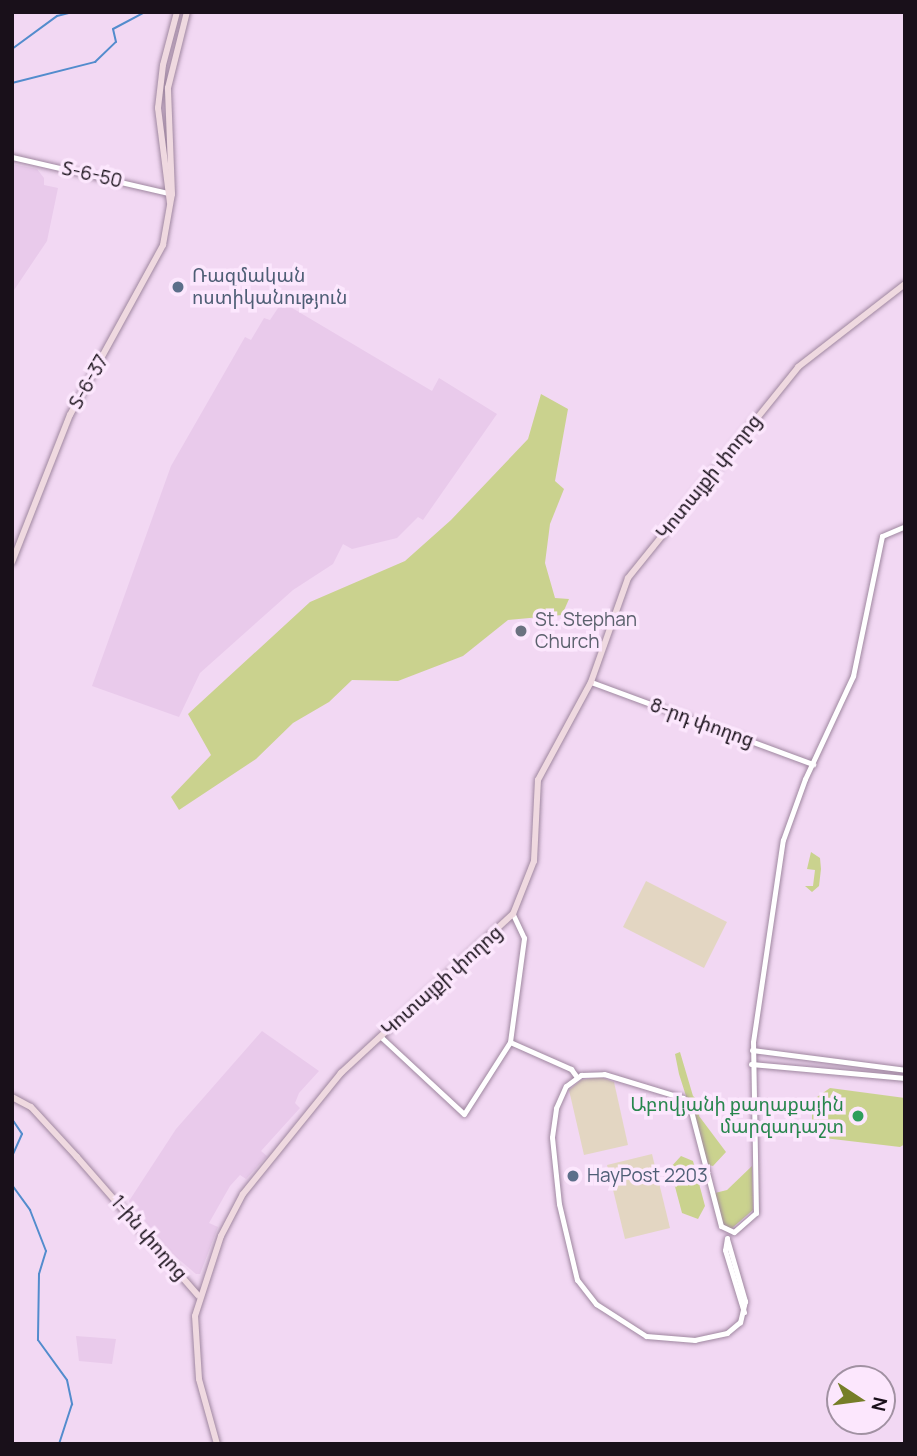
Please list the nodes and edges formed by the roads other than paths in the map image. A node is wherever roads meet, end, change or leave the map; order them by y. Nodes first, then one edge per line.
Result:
1 (177, 12) edge
2 (187, 12) edge
3 (162, 108) junction
4 (12, 157) edge
5 (170, 194) junction
6 (905, 284) edge
7 (905, 526) edge
8 (12, 562) edge
9 (591, 682) junction
10 (813, 764) junction
11 (513, 914) junction
12 (381, 1037) junction
13 (510, 1042) junction
14 (752, 1050) junction
15 (751, 1064) junction
16 (905, 1070) edge
17 (576, 1076) junction
18 (905, 1078) edge
19 (12, 1097) edge
20 (728, 1231) junction
21 (198, 1295) junction
22 (217, 1444) edge

1 - 3 main road, Տ-6-37
2 - 3 main road, Տ-6-37
3 - 5 main road, Տ-6-37
4 - 5 street, Տ-6-50 / Տ-6-50
5 - 8 main road, Տ-6-37 / Տ-6-37
6 - 9 main road, Կոտայքի փողոց
7 - 10 street
9 - 10 street, 8-րդ փողոց
9 - 11 main road, Կոտայքի փողոց
10 - 14 street
11 - 12 main road, Կոտայքի փողոց
11 - 13 street
12 - 13 street
12 - 21 main road, Կոտայքի փողոց
13 - 17 street
14 - 15 street
14 - 16 street
15 - 18 street
15 - 20 street
17 - 20 street
17 - 20 street
19 - 21 main road, 1-ին փողոց
21 - 22 main road, 1-ին փողոց

